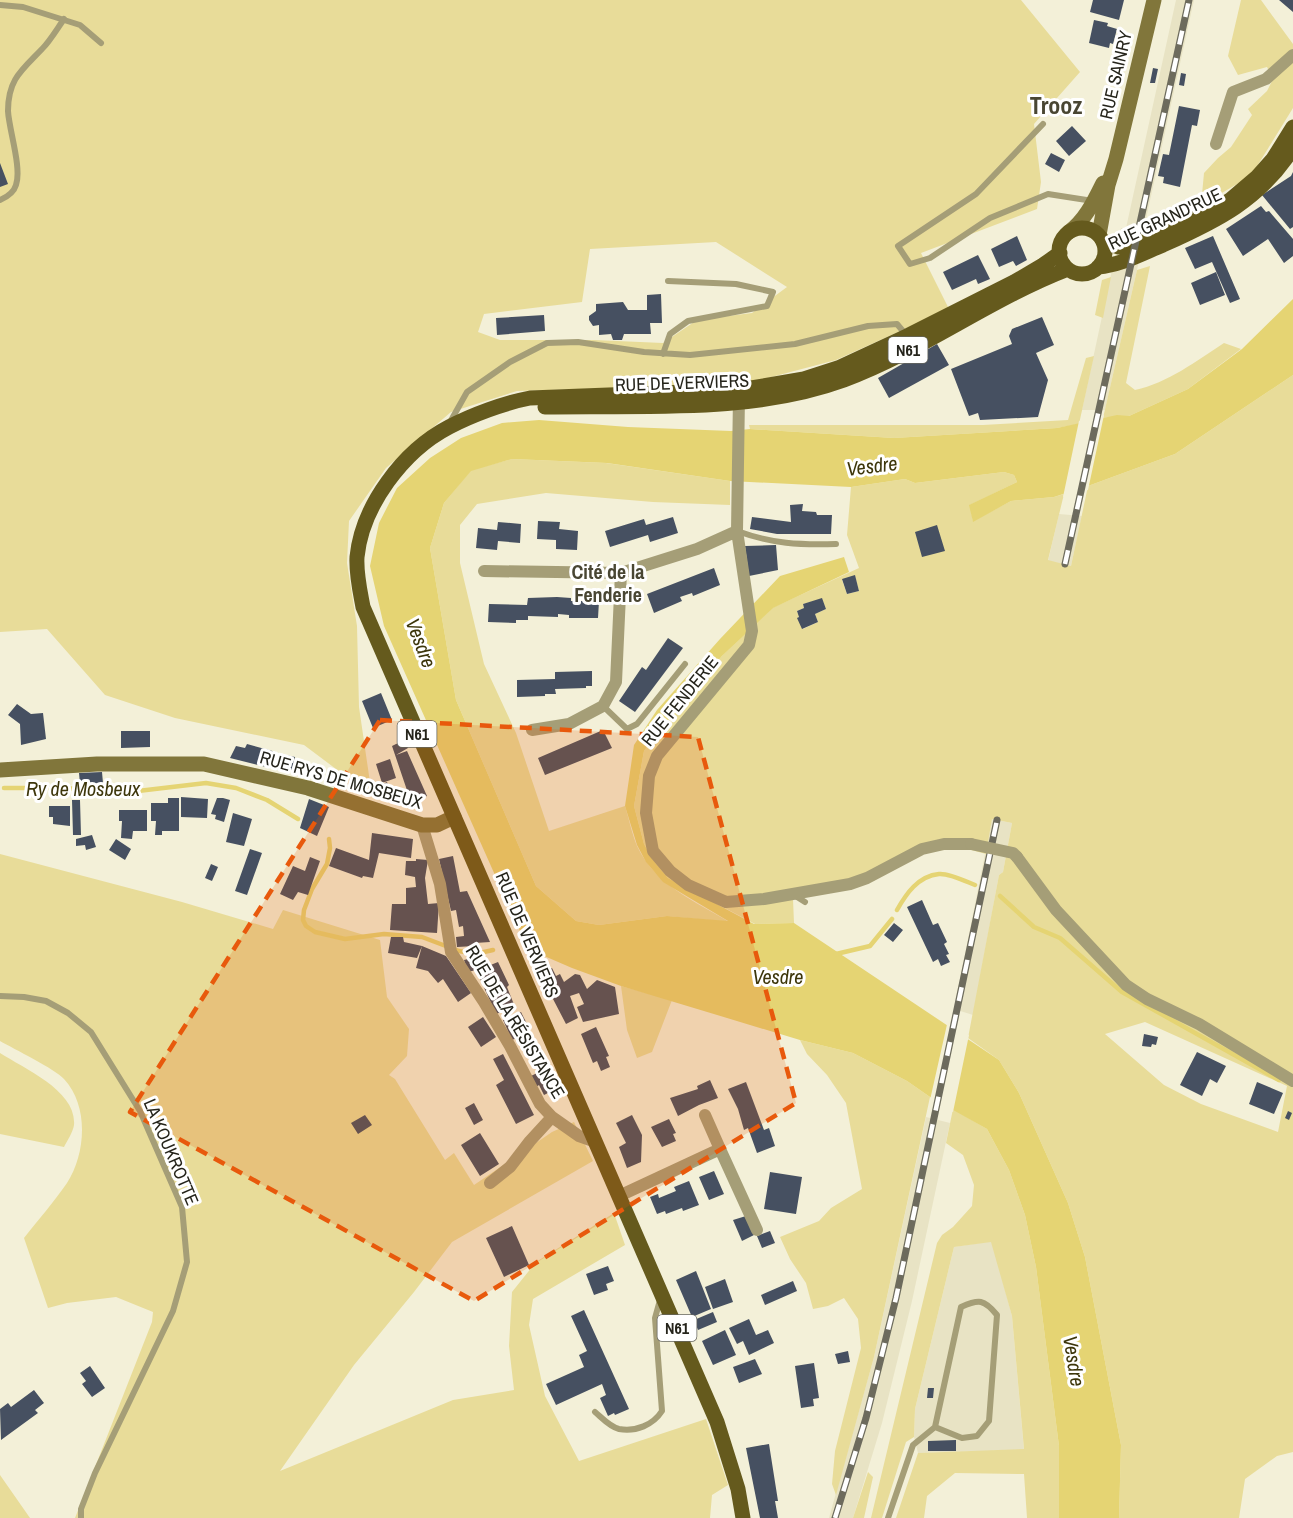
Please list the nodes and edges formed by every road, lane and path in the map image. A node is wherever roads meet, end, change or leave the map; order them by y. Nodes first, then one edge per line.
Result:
1 (1154, 0) edge
2 (0, 5) edge
3 (64, 19) junction
4 (101, 43) dead end
5 (1293, 55) edge
6 (1043, 124) dead end
7 (1293, 127) edge
8 (1216, 144) dead end
9 (1293, 148) edge
10 (1116, 159) junction
11 (0, 200) edge
12 (1094, 201) junction
13 (1069, 232) junction
14 (1101, 239) junction
15 (1060, 253) junction
16 (1098, 267) junction
17 (1068, 269) junction
18 (668, 281) dead end
19 (908, 336) junction
20 (663, 354) junction
21 (739, 397) junction
22 (447, 428) junction
23 (737, 531) junction
24 (836, 544) dead end
25 (484, 570) dead end
26 (621, 573) junction
27 (685, 664) dead end
28 (603, 706) junction
29 (532, 730) dead end
30 (0, 770) edge
31 (454, 817) junction
32 (422, 825) junction
33 (791, 893) junction
34 (805, 902) dead end
35 (0, 996) edge
36 (1293, 1081) edge
37 (705, 1115) dead end
38 (552, 1117) junction
39 (596, 1142) junction
40 (720, 1149) junction
41 (490, 1183) dead end
42 (620, 1196) junction
43 (757, 1230) dead end
44 (662, 1294) junction
45 (595, 1412) dead end
46 (935, 1427) junction
47 (81, 1518) edge
48 (743, 1518) edge
49 (888, 1518) edge

1 - 10 main road, RUE SAINRY
2 - 3 lane
3 - 4 lane
3 - 11 lane
5 - 8 street
6 - 12 lane
7 - 14 main road, RUE GRAND'RUE
9 - 16 main road, RUE GRAND'RUE / N61
10 - 12 main road, RUE SAINRY
10 - 14 main road, RUE SAINRY
12 - 13 main road, RUE SAINRY
13 - 14 main road, RUE GRAND'RUE
13 - 15 main road
14 - 16 main road, RUE GRAND'RUE
15 - 17 main road
15 - 19 main road, RUE DE VERVIERS / N61
16 - 17 main road, RUE GRAND'RUE / N61
17 - 21 main road, RUE DE VERVIERS / N61
18 - 20 lane
19 - 20 lane
19 - 21 main road, RUE DE VERVIERS / N61
20 - 22 lane
21 - 22 main road, RUE DE VERVIERS / N61
21 - 23 street, RUE FENDERIE
22 - 31 main road, RUE DE VERVIERS / N61
23 - 24 lane
23 - 26 street
23 - 33 street, RUE FENDERIE
25 - 26 street
26 - 28 street
27 - 28 lane
28 - 29 street
30 - 32 main road, RUE RYS DE MOSBEUX
31 - 32 main road, RUE RYS DE MOSBEUX
31 - 39 main road, RUE DE VERVIERS / N61
32 - 38 street, RUE DE LA RÉSISTANCE
33 - 34 lane
33 - 36 street, RUE FENDERIE, bridge
35 - 47 lane, LA KOUKROTTE
37 - 40 street
38 - 39 street, RUE DE LA RÉSISTANCE
38 - 41 street
39 - 42 main road, RUE DE VERVIERS / N61
40 - 42 street
40 - 43 street
42 - 44 main road, RUE DE VERVIERS / N61
44 - 45 lane
44 - 48 main road, RUE DE VERVIERS / N61
46 - 46 lane
46 - 49 lane

